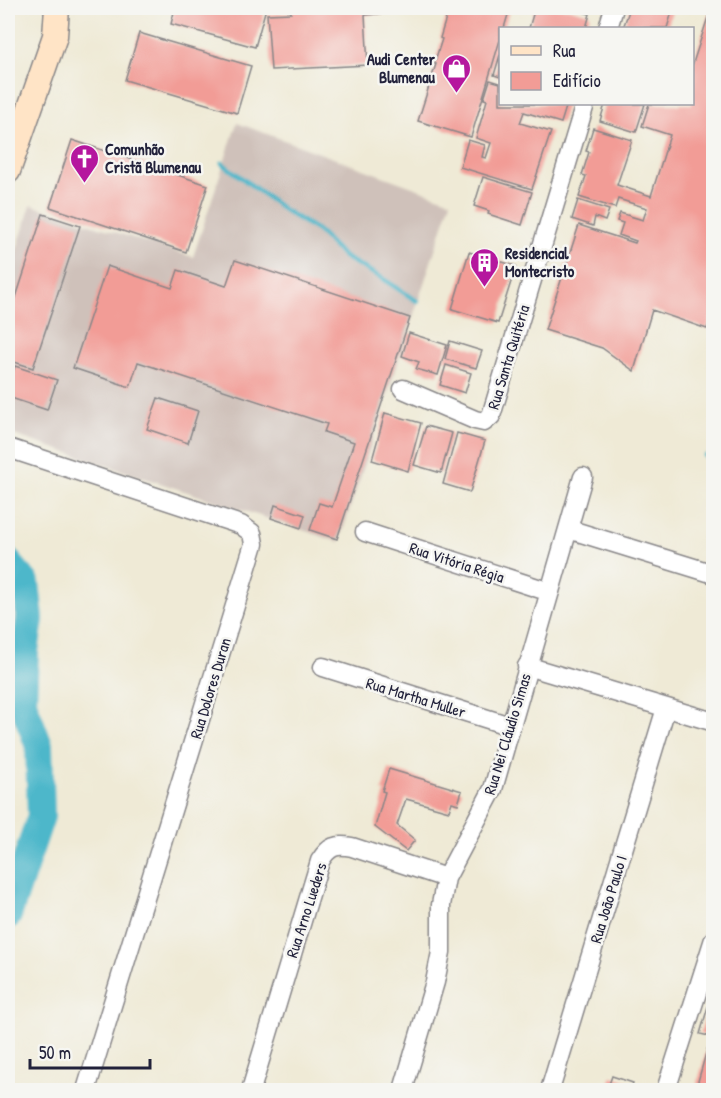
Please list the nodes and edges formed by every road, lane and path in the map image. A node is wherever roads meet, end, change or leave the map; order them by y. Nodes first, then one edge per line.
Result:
1 (57, 8) edge
2 (75, 8) edge
3 (614, 8) edge
4 (608, 27) edge
5 (55, 36) junction
6 (585, 105) edge
7 (8, 171) edge
8 (403, 389) dead end
9 (8, 448) edge
10 (583, 477) dead end
11 (568, 529) junction
12 (365, 532) dead end
13 (714, 574) edge
14 (550, 591) junction
15 (527, 666) junction
16 (323, 667) dead end
17 (666, 708) junction
18 (714, 722) edge
19 (510, 726) junction
20 (446, 878) junction
21 (714, 939) edge
22 (86, 1090) edge
23 (251, 1090) edge
24 (403, 1090) edge
25 (550, 1090) edge
26 (666, 1090) edge

1 - 5 main road
2 - 5 main road
3 - 4 street
5 - 7 main road
6 - 8 street, Rua Santa Quitéria
9 - 22 street, Rua Dolores Duran
10 - 11 street, Rua Nei Cláudio Simas
11 - 13 street
11 - 14 street, Rua Nei Cláudio Simas
12 - 14 street, Rua Vitória Régia
14 - 15 street, Rua Nei Cláudio Simas
15 - 17 street
15 - 19 street, Rua Nei Cláudio Simas
16 - 19 street, Rua Martha Muller
17 - 18 street
17 - 25 street, Rua João Paulo I
19 - 20 street, Rua Nei Cláudio Simas
20 - 23 street, Rua Arno Lueders
20 - 24 street, Rua Nei Cláudio Simas
21 - 26 street

